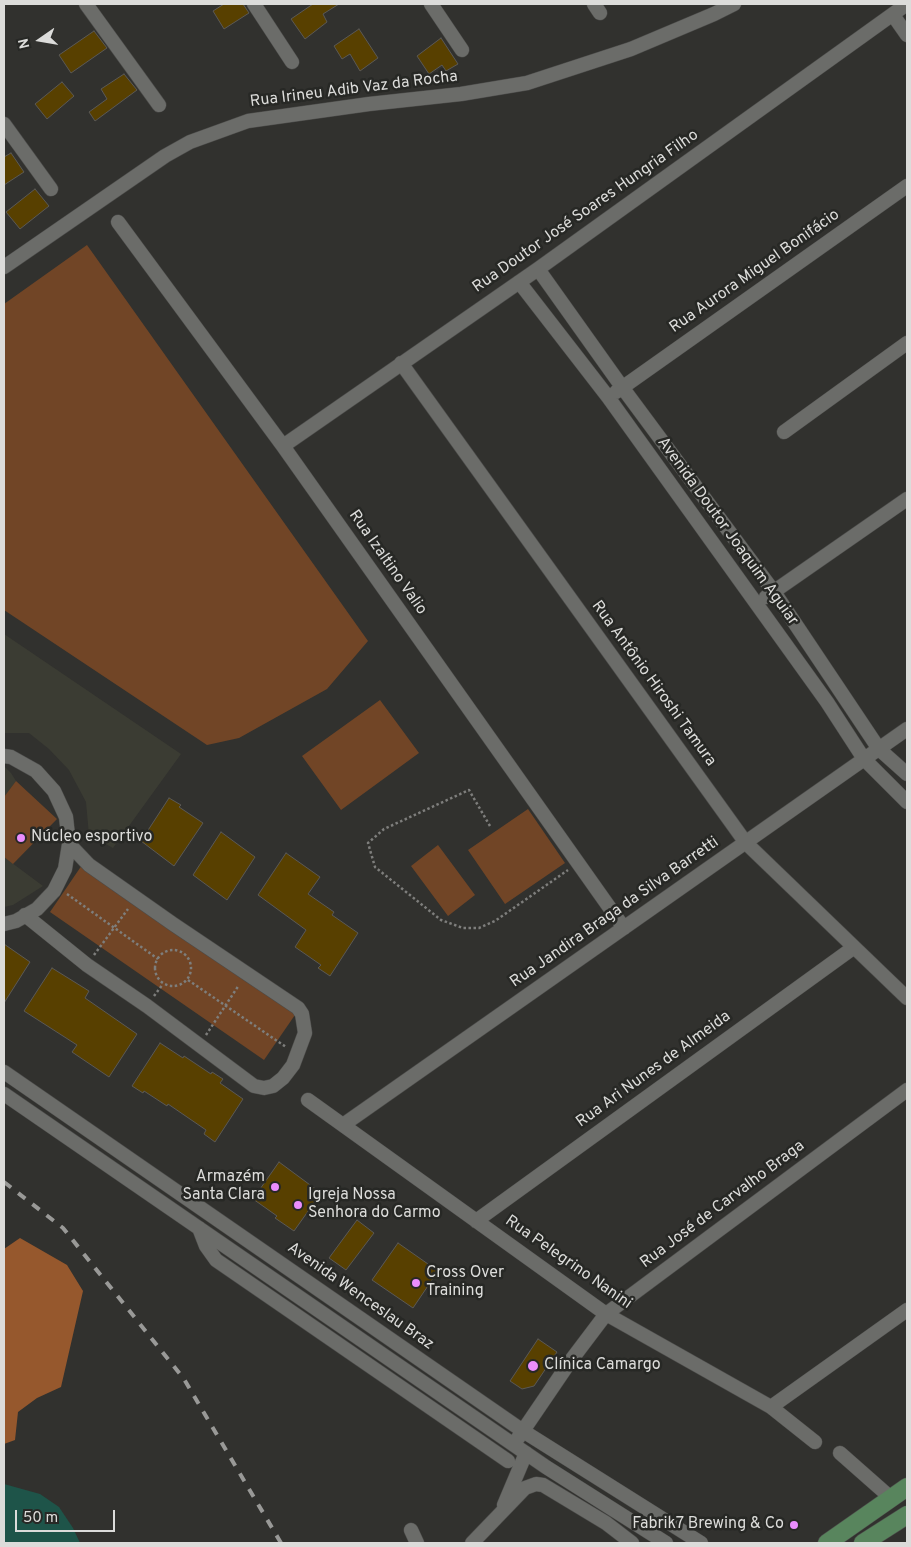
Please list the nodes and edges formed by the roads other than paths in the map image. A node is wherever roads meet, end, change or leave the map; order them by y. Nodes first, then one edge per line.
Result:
1 (86, 4) edge
2 (254, 4) edge
3 (431, 4) edge
4 (734, 4) edge
5 (907, 4) edge
6 (892, 15) junction
7 (907, 35) edge
8 (462, 50) dead end
9 (292, 62) dead end
10 (159, 106) dead end
11 (4, 124) edge
12 (907, 186) edge
13 (51, 189) dead end
14 (118, 222) dead end
15 (4, 267) edge
16 (538, 269) junction
17 (519, 282) junction
18 (907, 343) edge
19 (401, 364) junction
20 (622, 386) junction
21 (608, 398) junction
22 (784, 432) dead end
23 (283, 446) junction
24 (907, 499) edge
25 (774, 592) junction
26 (757, 604) junction
27 (907, 729) edge
28 (880, 748) junction
29 (4, 756) edge
30 (864, 759) junction
31 (907, 774) edge
32 (907, 802) edge
33 (746, 843) junction
34 (69, 844) junction
35 (25, 915) junction
36 (4, 924) edge
37 (624, 928) junction
38 (853, 948) junction
39 (907, 998) edge
40 (4, 1072) edge
41 (907, 1090) edge
42 (4, 1094) edge
43 (308, 1100) dead end
44 (343, 1125) junction
45 (135, 1163) junction
46 (126, 1177) junction
47 (476, 1221) junction
48 (199, 1228) junction
49 (907, 1310) edge
50 (606, 1314) junction
51 (772, 1407) junction
52 (523, 1431) junction
53 (496, 1432) junction
54 (815, 1442) dead end
55 (514, 1444) junction
56 (526, 1453) junction
57 (840, 1453) dead end
58 (508, 1461) junction
59 (561, 1476) junction
60 (543, 1485) junction
61 (907, 1487) edge
62 (508, 1495) junction
63 (891, 1498) junction
64 (499, 1515) junction
65 (907, 1515) edge
66 (411, 1530) dead end
67 (417, 1543) edge
68 (472, 1543) edge
69 (632, 1543) edge
70 (666, 1543) edge
71 (702, 1543) edge
72 (828, 1543) edge
73 (863, 1543) edge

1 - 10 street
2 - 9 street
3 - 8 street
4 - 15 street, Rua Irineu Adib Vaz da Rocha
5 - 6 street, Rua Doutor José Soares Hungria Filho
6 - 7 street
6 - 16 street, Rua Doutor José Soares Hungria Filho
11 - 13 street
12 - 20 street, Rua Aurora Miguel Bonifácio
14 - 23 street, Rua Izaltino Valio
16 - 17 street, Rua Doutor José Soares Hungria Filho
16 - 20 street, Avenida Doutor Joaquim Aguiar
17 - 19 street, Rua Doutor José Soares Hungria Filho
17 - 21 street, Avenida Doutor Joaquim Aguiar
18 - 22 street
19 - 23 street, Rua Doutor José Soares Hungria Filho
19 - 33 street, Rua Antônio Hiroshi Tamura
20 - 21 street, Rua Aurora Miguel Bonifácio
20 - 25 street, Avenida Doutor Joaquim Aguiar
21 - 26 street, Avenida Doutor Joaquim Aguiar
23 - 37 street, Rua Izaltino Valio
24 - 25 street
25 - 26 street
25 - 28 street, Avenida Doutor Joaquim Aguiar
26 - 30 street, Avenida Doutor Joaquim Aguiar
27 - 28 street, Rua Jandira Braga da Silva Barretti
28 - 30 street, Rua Jandira Braga da Silva Barretti
28 - 31 street, Avenida Doutor Joaquim Aguiar
29 - 34 street
30 - 32 street, Avenida Doutor Joaquim Aguiar
30 - 33 street, Rua Jandira Braga da Silva Barretti
33 - 37 street, Rua Jandira Braga da Silva Barretti
33 - 38 street, Rua Antônio Hiroshi Tamura
34 - 35 street
34 - 35 street
35 - 36 street
37 - 44 street, Rua Jandira Braga da Silva Barretti
38 - 39 street, Rua Antônio Hiroshi Tamura
38 - 47 street, Rua Ari Nunes de Almeida
40 - 45 street, Avenida Wenceslau Braz
41 - 50 street, Rua José de Carvalho Braga
42 - 46 street, Avenida Wenceslau Braz
43 - 44 street, Rua Pelegrino Nanini
44 - 47 street, Rua Pelegrino Nanini
45 - 46 street
45 - 52 street, Avenida Wenceslau Braz
46 - 48 street, Avenida Wenceslau Braz
47 - 50 street, Rua Pelegrino Nanini
48 - 53 street, Avenida Wenceslau Braz
48 - 58 street
49 - 51 street
50 - 51 street, Rua Pelegrino Nanini
50 - 52 street, Rua José de Carvalho Braga
51 - 54 street, Rua Pelegrino Nanini
52 - 55 street, Rua José de Carvalho Braga
52 - 71 street, Avenida Wenceslau Braz
53 - 55 street, Avenida Wenceslau Braz
53 - 58 street
55 - 56 street, Avenida Wenceslau Braz
56 - 59 street, Avenida Wenceslau Braz
56 - 62 street
57 - 63 street
58 - 62 street
59 - 60 street
59 - 70 street, Avenida Wenceslau Braz
60 - 64 street
60 - 69 street
61 - 63 main road
62 - 64 street
63 - 72 main road
64 - 68 street
65 - 73 main road
66 - 67 street

